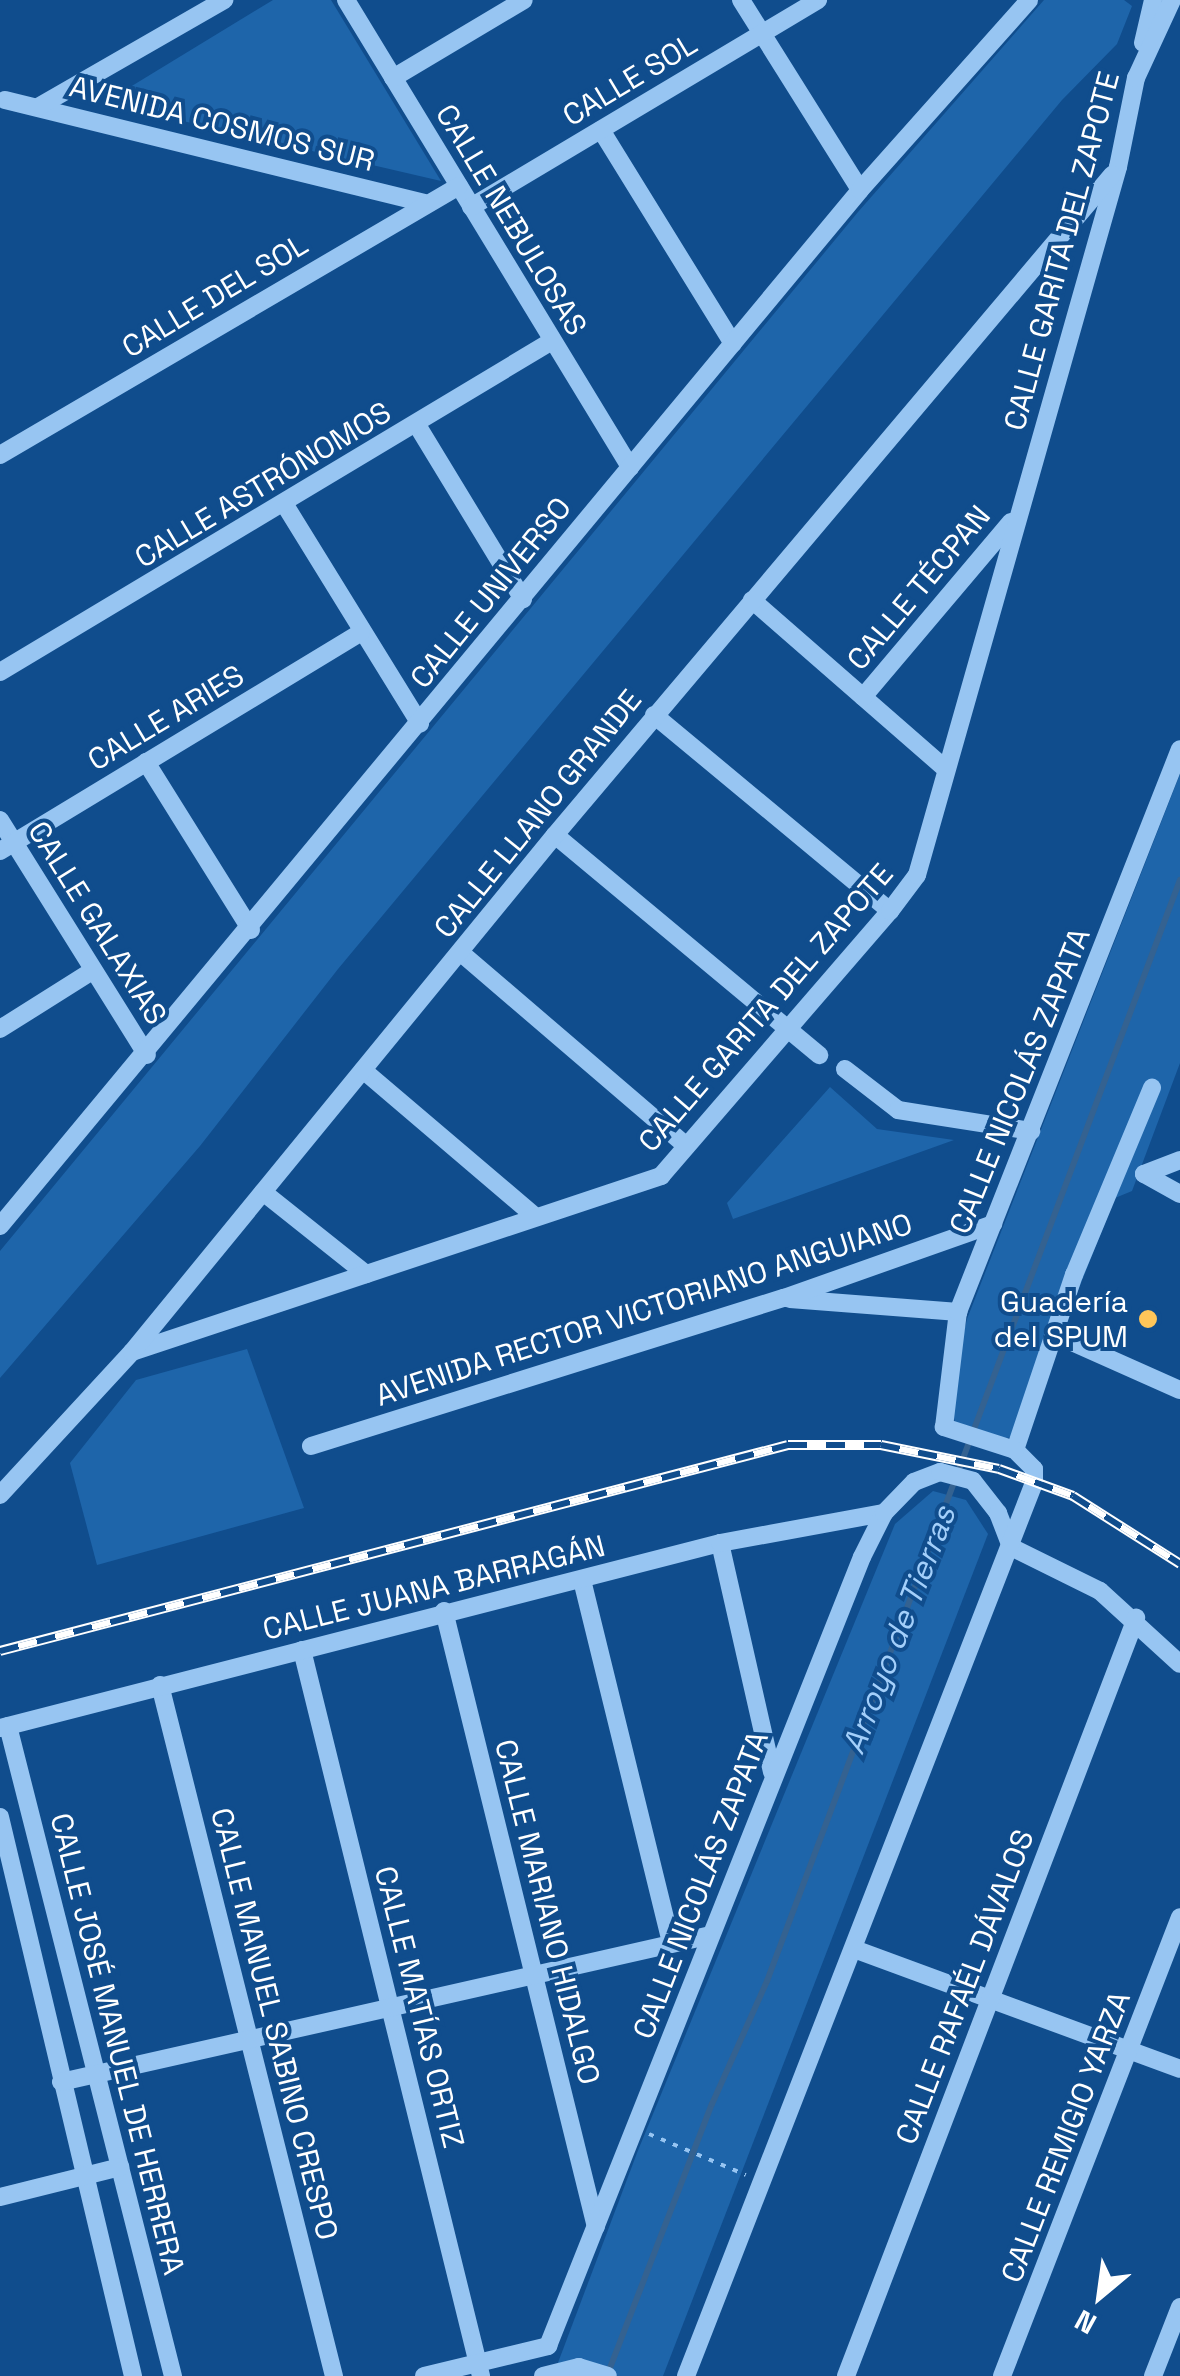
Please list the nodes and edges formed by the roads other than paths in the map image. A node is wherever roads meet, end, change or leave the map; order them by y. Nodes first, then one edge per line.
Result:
1 (224, 0) edge
2 (346, 0) edge
3 (524, 0) edge
4 (740, 0) edge
5 (818, 0) edge
6 (1029, 0) edge
7 (1154, 0) edge
8 (1172, 0) edge
9 (761, 34) junction
10 (393, 78) junction
11 (1136, 78) junction
12 (2, 98) edge
13 (38, 106) junction
14 (601, 130) junction
15 (1118, 167) junction
16 (459, 186) junction
17 (860, 190) junction
18 (426, 203) junction
19 (471, 207) junction
20 (552, 342) junction
21 (733, 344) junction
22 (417, 426) junction
23 (0, 455) edge
24 (630, 467) junction
25 (285, 504) junction
26 (1016, 516) junction
27 (522, 599) junction
28 (752, 600) junction
29 (362, 632) junction
30 (0, 672) edge
31 (863, 696) junction
32 (654, 715) junction
33 (420, 724) junction
34 (1180, 749) edge
35 (146, 762) junction
36 (946, 769) junction
37 (0, 820) edge
38 (555, 835) junction
39 (7, 847) edge
40 (890, 912) junction
41 (251, 930) junction
42 (460, 952) junction
43 (92, 971) junction
44 (0, 1029) edge
45 (789, 1029) junction
46 (147, 1055) junction
47 (819, 1055) dead end
48 (845, 1069) dead end
49 (364, 1070) junction
50 (1152, 1088) dead end
51 (1031, 1131) junction
52 (686, 1146) junction
53 (1180, 1160) edge
54 (263, 1192) junction
55 (1180, 1194) edge
56 (536, 1217) junction
57 (993, 1224) junction
58 (0, 1226) edge
59 (366, 1274) junction
60 (784, 1298) junction
61 (958, 1312) junction
62 (1072, 1342) dead end
63 (132, 1352) junction
64 (1180, 1390) edge
65 (311, 1446) dead end
66 (1014, 1450) junction
67 (0, 1495) edge
68 (884, 1513) junction
69 (720, 1544) junction
70 (1011, 1547) junction
71 (582, 1580) junction
72 (444, 1611) junction
73 (1136, 1618) junction
74 (302, 1650) junction
75 (1180, 1664) edge
76 (160, 1685) junction
77 (4, 1727) edge
78 (772, 1773) junction
79 (0, 1817) edge
80 (1180, 1917) edge
81 (711, 1935) junction
82 (671, 1942) junction
83 (854, 1948) junction
84 (534, 1974) junction
85 (992, 1996) junction
86 (391, 2007) junction
87 (249, 2040) junction
88 (1130, 2048) junction
89 (1180, 2069) edge
90 (97, 2075) junction
91 (61, 2082) junction
92 (120, 2167) junction
93 (84, 2176) junction
94 (0, 2197) edge
95 (596, 2227) junction
96 (1180, 2306) edge
97 (479, 2370) edge
98 (133, 2376) edge
99 (173, 2376) edge
100 (334, 2376) edge
101 (424, 2376) edge
102 (543, 2376) edge
103 (608, 2376) edge
104 (686, 2376) edge
105 (846, 2376) edge
106 (1002, 2376) edge
107 (1153, 2376) edge

1 - 13 street
2 - 10 street, CALLE NEBULOSAS
3 - 10 street
4 - 9 street
5 - 9 street, CALLE SOL
6 - 17 street, CALLE UNIVERSO
7 - 11 street
8 - 11 street, CALLE GARITA DEL ZAPOTE
9 - 14 street, CALLE SOL
9 - 17 street
10 - 16 street, CALLE NEBULOSAS
11 - 15 street, CALLE GARITA DEL ZAPOTE
12 - 13 street, AVENIDA COSMOS SUR
13 - 18 street, AVENIDA COSMOS SUR
14 - 19 street, CALLE SOL
14 - 21 street
15 - 26 street, CALLE GARITA DEL ZAPOTE
15 - 28 street, CALLE LLANO GRANDE
16 - 18 street, CALLE DEL SOL
16 - 19 street, CALLE NEBULOSAS
17 - 21 street, CALLE UNIVERSO
18 - 23 street, CALLE DEL SOL
19 - 20 street, CALLE NEBULOSAS
20 - 22 street, CALLE ASTRÓNOMOS
20 - 24 street, CALLE NEBULOSAS
21 - 24 street, CALLE UNIVERSO
22 - 25 street, CALLE ASTRÓNOMOS
22 - 27 street
24 - 27 street, CALLE UNIVERSO
25 - 29 street
25 - 30 street, CALLE ASTRÓNOMOS
26 - 31 street, CALLE TÉCPAN
26 - 36 street, CALLE GARITA DEL ZAPOTE
27 - 33 street, CALLE UNIVERSO
28 - 31 street
28 - 32 street, CALLE LLANO GRANDE
29 - 33 street
29 - 35 street, CALLE ARIES
31 - 36 street
32 - 38 street, CALLE LLANO GRANDE
32 - 40 street
33 - 41 street, CALLE UNIVERSO
34 - 51 street, CALLE NICOLÁS ZAPATA
35 - 39 street, CALLE ARIES
35 - 41 street
36 - 40 street, CALLE GARITA DEL ZAPOTE
37 - 39 street, CALLE GALAXIAS
38 - 42 street, CALLE LLANO GRANDE
38 - 45 street
39 - 43 street, CALLE GALAXIAS
40 - 45 street, CALLE GARITA DEL ZAPOTE
41 - 46 street, CALLE UNIVERSO
42 - 49 street, CALLE LLANO GRANDE
42 - 52 street
43 - 44 street
43 - 46 street, CALLE GALAXIAS
45 - 47 street
45 - 52 street, CALLE GARITA DEL ZAPOTE
46 - 58 street, CALLE UNIVERSO
48 - 51 street
49 - 54 street, CALLE LLANO GRANDE
49 - 56 street
50 - 66 street
51 - 57 street, CALLE NICOLÁS ZAPATA
52 - 56 street, CALLE GARITA DEL ZAPOTE
53 - 55 street
54 - 59 street
54 - 63 street, CALLE LLANO GRANDE
56 - 59 street, CALLE GARITA DEL ZAPOTE
57 - 60 street, AVENIDA RECTOR VICTORIANO ANGUIANO
57 - 61 street, CALLE NICOLÁS ZAPATA
59 - 63 street, CALLE GARITA DEL ZAPOTE
60 - 61 street
60 - 65 street, AVENIDA RECTOR VICTORIANO ANGUIANO
61 - 66 street, CALLE NICOLÁS ZAPATA
62 - 64 street
63 - 67 street, CALLE LLANO GRANDE
66 - 70 street
68 - 69 street, CALLE JUANA BARRAGÁN
68 - 70 street, CALLE NICOLÁS ZAPATA
68 - 78 street, CALLE NICOLÁS ZAPATA
69 - 71 street, CALLE JUANA BARRAGÁN
69 - 78 street
70 - 73 street
70 - 83 street
71 - 72 street, CALLE JUANA BARRAGÁN
71 - 82 street
72 - 74 street, CALLE JUANA BARRAGÁN
72 - 84 street, CALLE MARIANO HIDALGO
73 - 75 street
73 - 85 street, CALLE RAFAÉL DÁVALOS
74 - 76 street, CALLE JUANA BARRAGÁN
74 - 86 street, CALLE MATÍAS ORTIZ
76 - 77 street, CALLE JUANA BARRAGÁN
76 - 87 street, CALLE MANUEL SABINO CRESPO
77 - 90 street, CALLE JOSÉ MANUEL DE HERRERA
78 - 81 street, CALLE NICOLÁS ZAPATA
79 - 91 street, CALLE JOSÉ MANUEL DE HERRERA
80 - 88 street, CALLE REMIGIO YARZA
81 - 82 street
81 - 95 street, CALLE NICOLÁS ZAPATA
82 - 84 street
83 - 85 street
83 - 104 street
84 - 86 street
84 - 95 street, CALLE MARIANO HIDALGO
85 - 88 street
85 - 105 street, CALLE RAFAÉL DÁVALOS
86 - 87 street
86 - 97 street, CALLE MATÍAS ORTIZ
87 - 90 street
87 - 100 street, CALLE MANUEL SABINO CRESPO
88 - 89 street
88 - 106 street, CALLE REMIGIO YARZA
90 - 91 street
90 - 92 street, CALLE JOSÉ MANUEL DE HERRERA
91 - 93 street, CALLE JOSÉ MANUEL DE HERRERA
92 - 93 street
92 - 99 street, CALLE JOSÉ MANUEL DE HERRERA
93 - 94 street
93 - 98 street, CALLE JOSÉ MANUEL DE HERRERA
95 - 97 street, CALLE NICOLÁS ZAPATA
96 - 107 street
97 - 101 street
102 - 103 street

